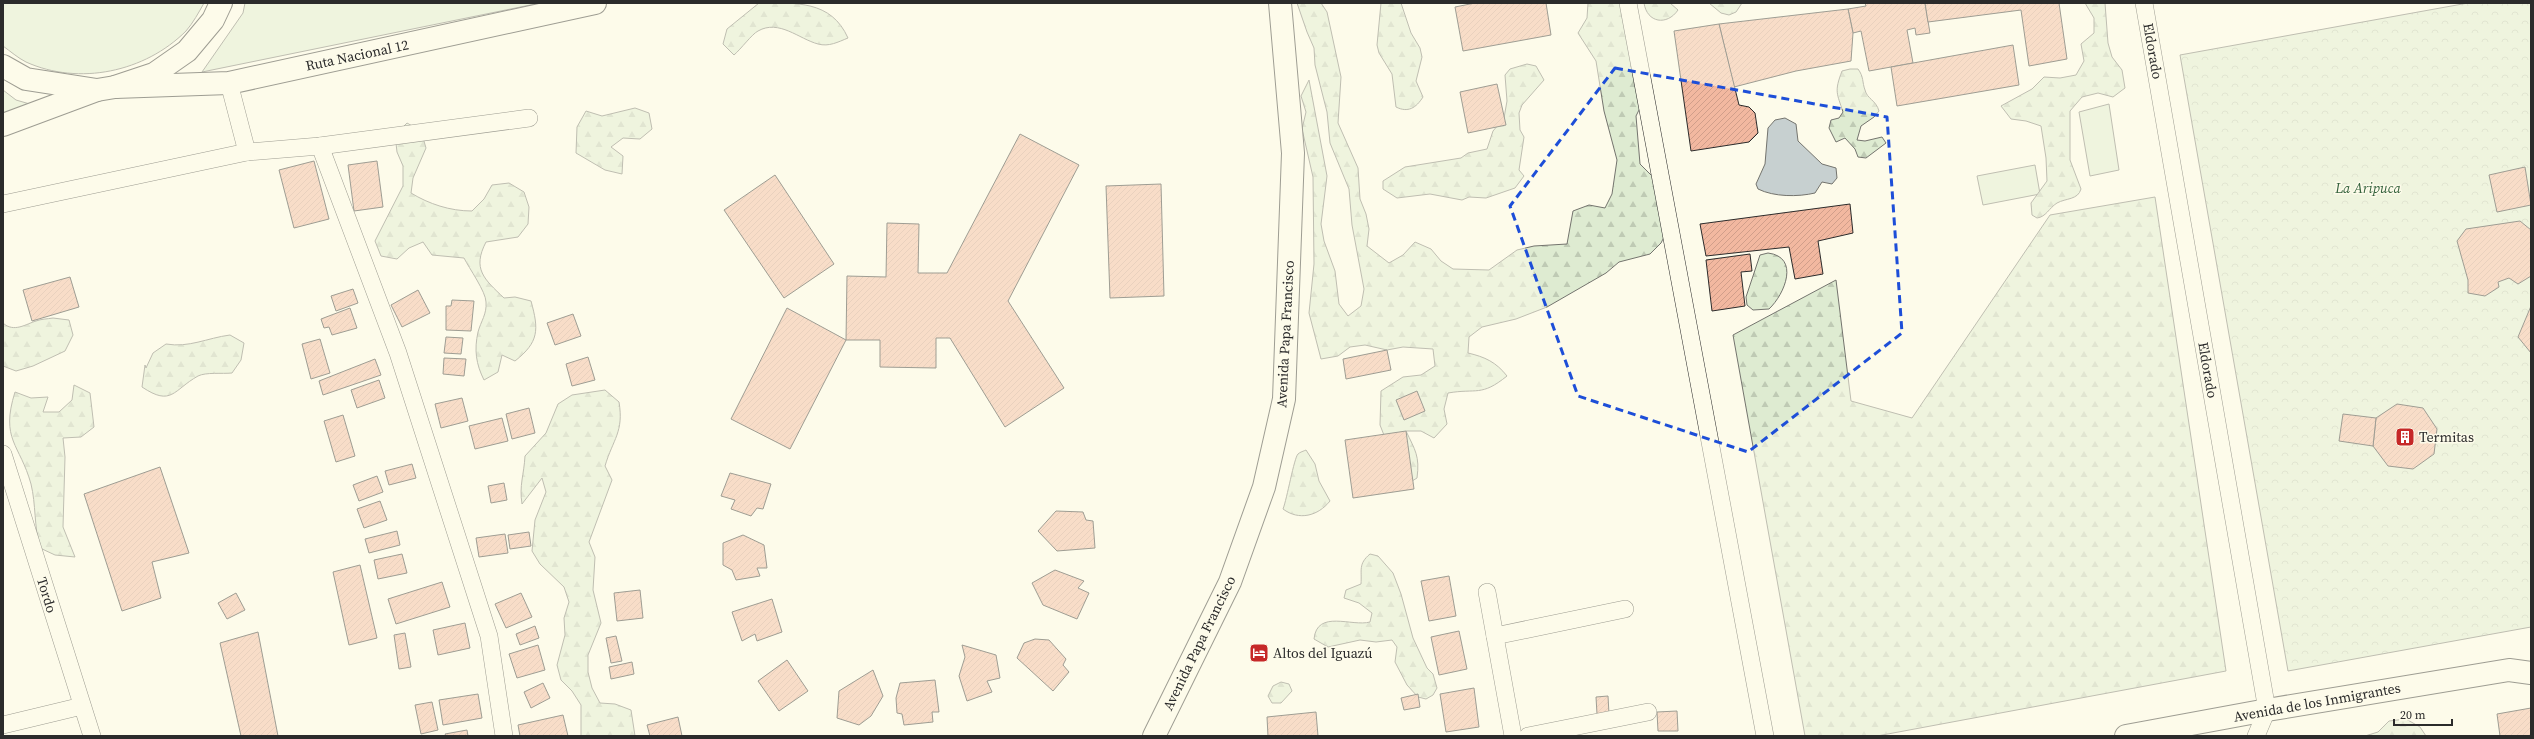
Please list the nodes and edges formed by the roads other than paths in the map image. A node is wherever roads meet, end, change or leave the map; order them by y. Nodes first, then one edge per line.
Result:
1 (221, 3) edge
2 (595, 3) edge
3 (1280, 3) edge
4 (1628, 3) edge
5 (2144, 3) edge
6 (3, 66) edge
7 (229, 83) junction
8 (106, 89) junction
9 (529, 118) dead end
10 (3, 125) edge
11 (320, 146) junction
12 (247, 152) junction
13 (3, 204) edge
14 (3, 454) edge
15 (1487, 592) dead end
16 (1625, 609) dead end
17 (1495, 636) junction
18 (2531, 657) edge
19 (2509, 670) junction
20 (2531, 673) edge
21 (82, 706) junction
22 (2267, 710) junction
23 (1648, 712) dead end
24 (3, 725) edge
25 (92, 736) edge
26 (504, 736) edge
27 (1154, 736) edge
28 (1513, 736) edge
29 (1528, 736) edge
30 (1765, 736) edge
31 (2126, 736) edge
32 (2256, 736) edge

1 - 8 main road
2 - 7 main road, Ruta Nacional 12
3 - 27 main road, Avenida Papa Francisco
4 - 30 street
5 - 22 street, Eldorado
6 - 8 main road
7 - 8 main road, Ruta Nacional 12
7 - 12 street
8 - 10 main road
9 - 11 street
11 - 12 street
11 - 26 street
12 - 13 street
14 - 21 street, Tordo
15 - 17 street
16 - 17 street
17 - 28 street
18 - 19 main road, Avenida de los Inmigrantes
19 - 20 main road, Avenida de los Inmigrantes
19 - 22 main road, Avenida de los Inmigrantes
21 - 24 street
21 - 25 street, Tordo
22 - 31 main road, Avenida de los Inmigrantes
22 - 32 street
23 - 29 street

